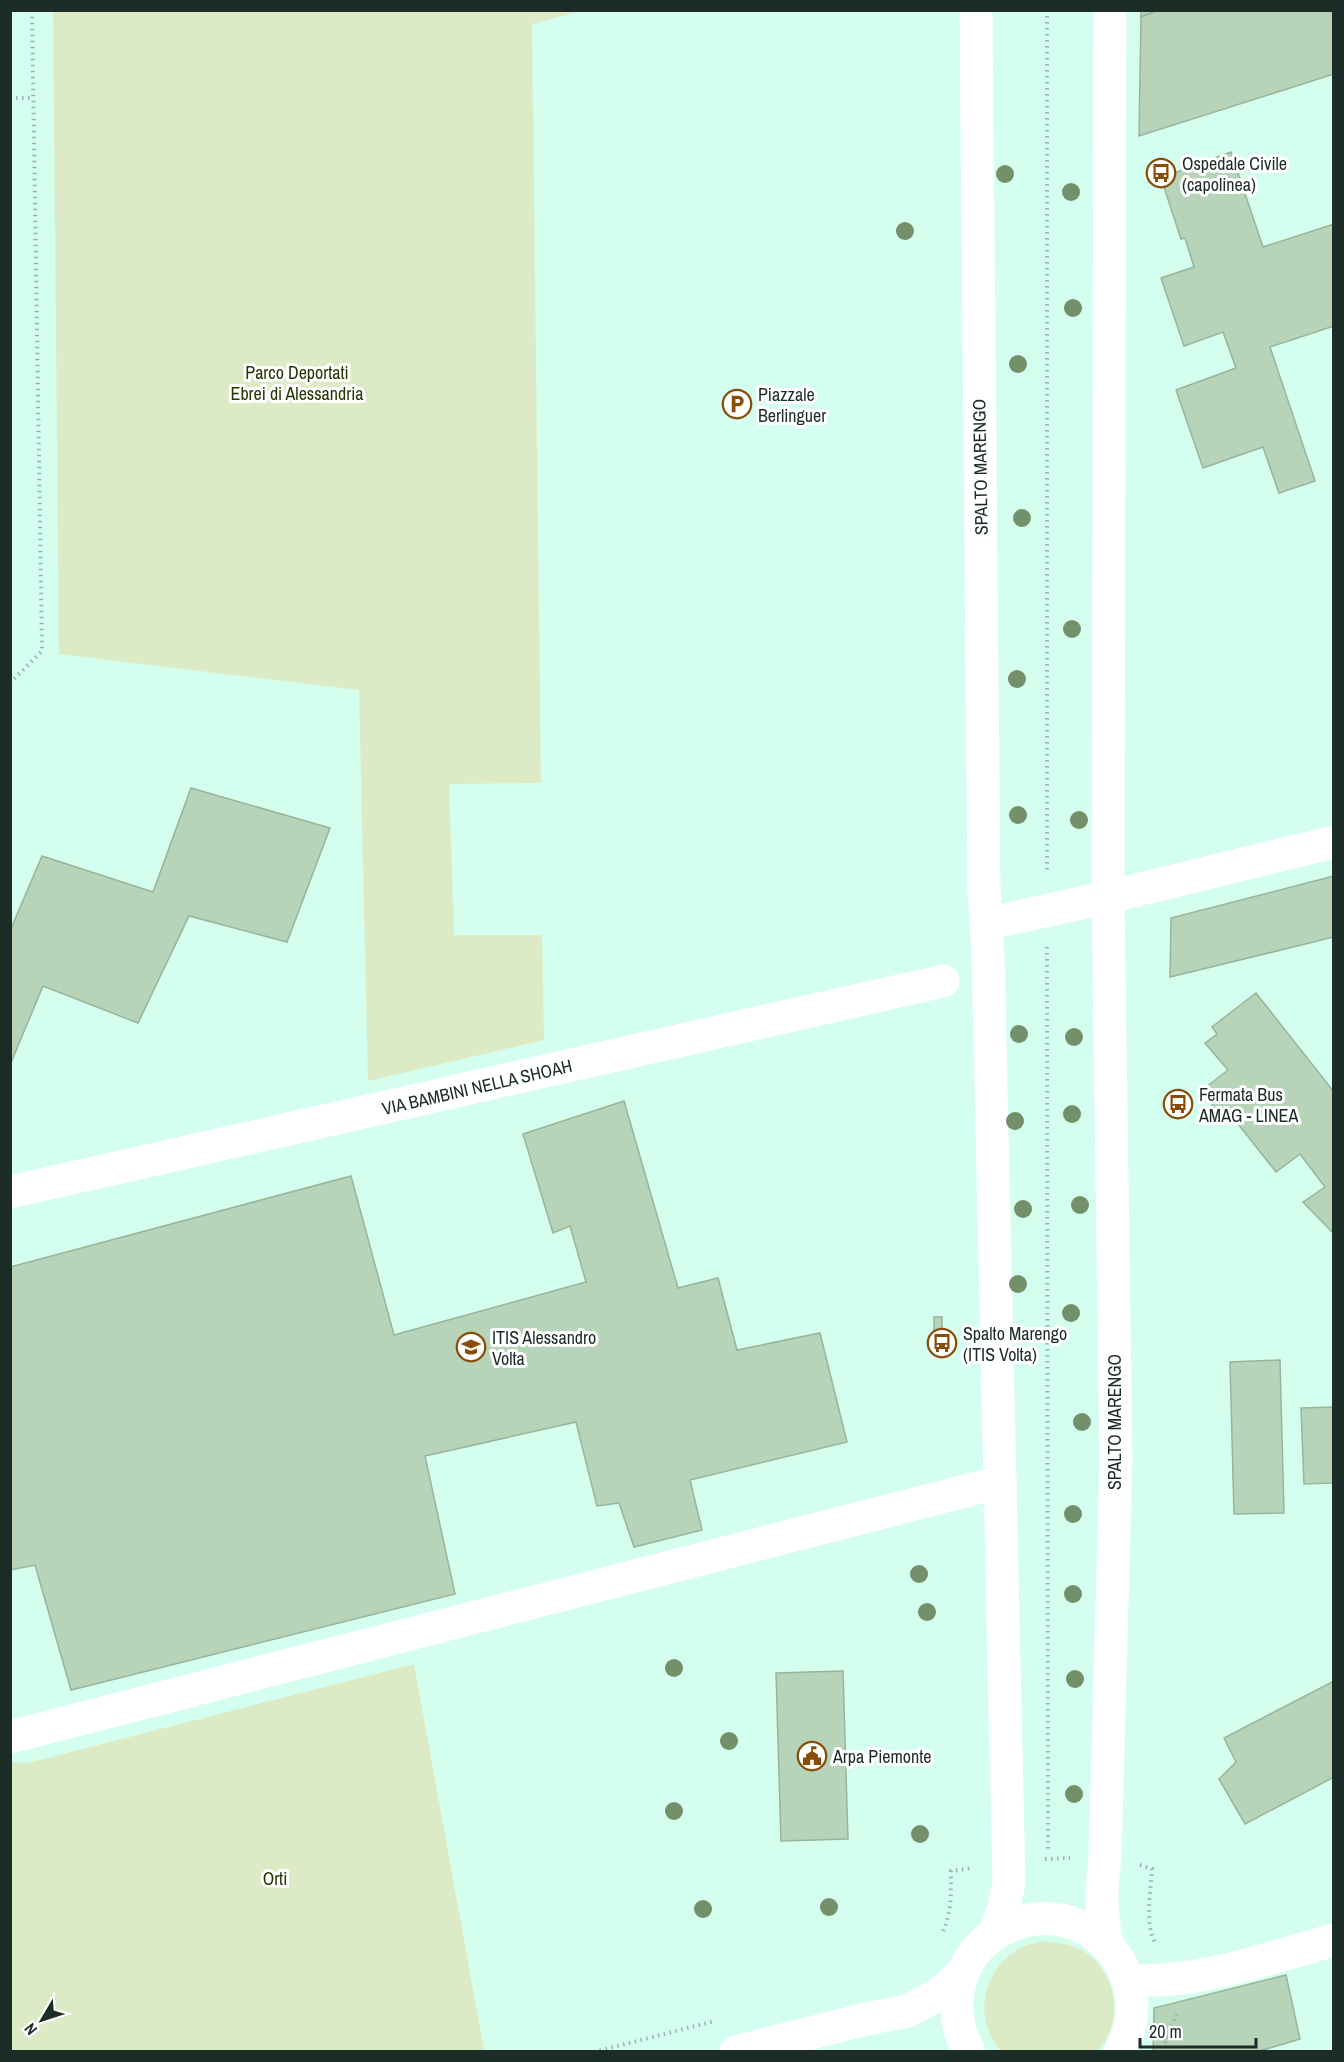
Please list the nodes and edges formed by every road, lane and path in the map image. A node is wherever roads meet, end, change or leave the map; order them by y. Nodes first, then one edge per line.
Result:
1 (32, 10) edge
2 (976, 10) edge
3 (1110, 10) edge
4 (10, 98) edge
5 (34, 98) junction
6 (10, 682) edge
7 (1334, 842) edge
8 (1108, 897) junction
9 (986, 924) junction
10 (943, 981) dead end
11 (10, 1192) edge
12 (1000, 1482) junction
13 (10, 1737) edge
14 (1138, 1864) dead end
15 (951, 1871) dead end
16 (996, 1932) junction
17 (939, 1939) dead end
18 (1334, 1940) edge
19 (1108, 1946) junction
20 (1162, 1949) dead end
21 (963, 1973) junction
22 (1128, 1980) junction
23 (736, 2052) edge
24 (969, 2052) edge
25 (1120, 2052) edge

1 - 5 path
2 - 9 main road, SPALTO MARENGO
3 - 8 main road, SPALTO MARENGO
4 - 5 path
5 - 6 path
7 - 8 main road
8 - 9 main road
8 - 19 main road, SPALTO MARENGO
9 - 12 main road, SPALTO MARENGO
10 - 11 main road, VIA BAMBINI NELLA SHOAH
12 - 13 main road
12 - 16 main road, SPALTO MARENGO
14 - 20 path
15 - 17 path
16 - 19 main road
16 - 21 main road
18 - 22 main road
19 - 22 main road
21 - 23 main road
21 - 24 main road
22 - 25 main road

